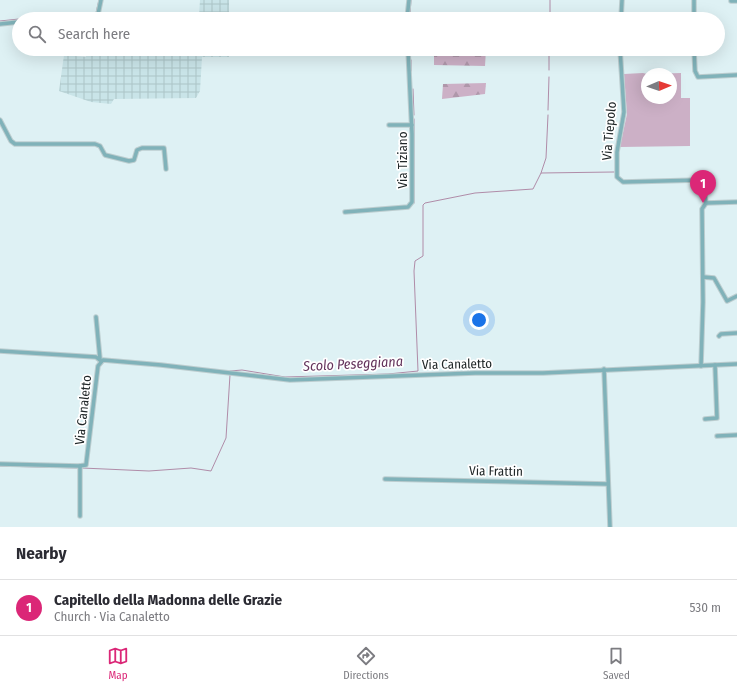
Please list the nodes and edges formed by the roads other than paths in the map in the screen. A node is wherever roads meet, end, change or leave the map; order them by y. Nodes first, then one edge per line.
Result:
1 (101, 0) edge
2 (409, 0) edge
3 (622, 0) edge
4 (694, 0) edge
5 (737, 1) edge
6 (731, 2) dead end
7 (98, 12) edge
8 (408, 12) edge
9 (621, 12) edge
10 (694, 12) edge
11 (12, 23) edge
12 (0, 24) edge
13 (408, 56) edge
14 (620, 56) edge
15 (694, 56) edge
16 (737, 75) edge
17 (0, 120) edge
18 (412, 124) junction
19 (389, 126) dead end
20 (166, 169) dead end
21 (737, 202) edge
22 (706, 203) junction
23 (345, 212) dead end
24 (703, 277) junction
25 (737, 296) edge
26 (96, 316) dead end
27 (737, 334) edge
28 (718, 336) dead end
29 (0, 351) edge
30 (101, 360) junction
31 (737, 364) edge
32 (715, 365) junction
33 (701, 366) junction
34 (604, 369) junction
35 (705, 419) dead end
36 (737, 435) edge
37 (717, 436) dead end
38 (0, 464) edge
39 (80, 466) junction
40 (385, 479) dead end
41 (607, 484) junction
42 (80, 516) dead end
43 (610, 527) edge

1 - 7 street
2 - 8 street
3 - 9 street
4 - 10 street
5 - 6 street
11 - 12 street
13 - 18 street, Via Tiziano
14 - 22 street, Via Tiepolo
15 - 16 street
17 - 20 street
18 - 19 street
18 - 23 street, Via Tiziano
21 - 22 street
22 - 24 street
24 - 25 street
24 - 33 street
26 - 30 street
27 - 28 street
29 - 30 street
30 - 34 street, Via Canaletto
30 - 39 street, Via Canaletto
31 - 32 street, Via Canaletto
32 - 33 street, Via Canaletto
32 - 35 street
33 - 34 street, Via Canaletto
34 - 41 street
36 - 37 street
38 - 39 street
39 - 42 street
40 - 41 street, Via Frattin
41 - 43 street

